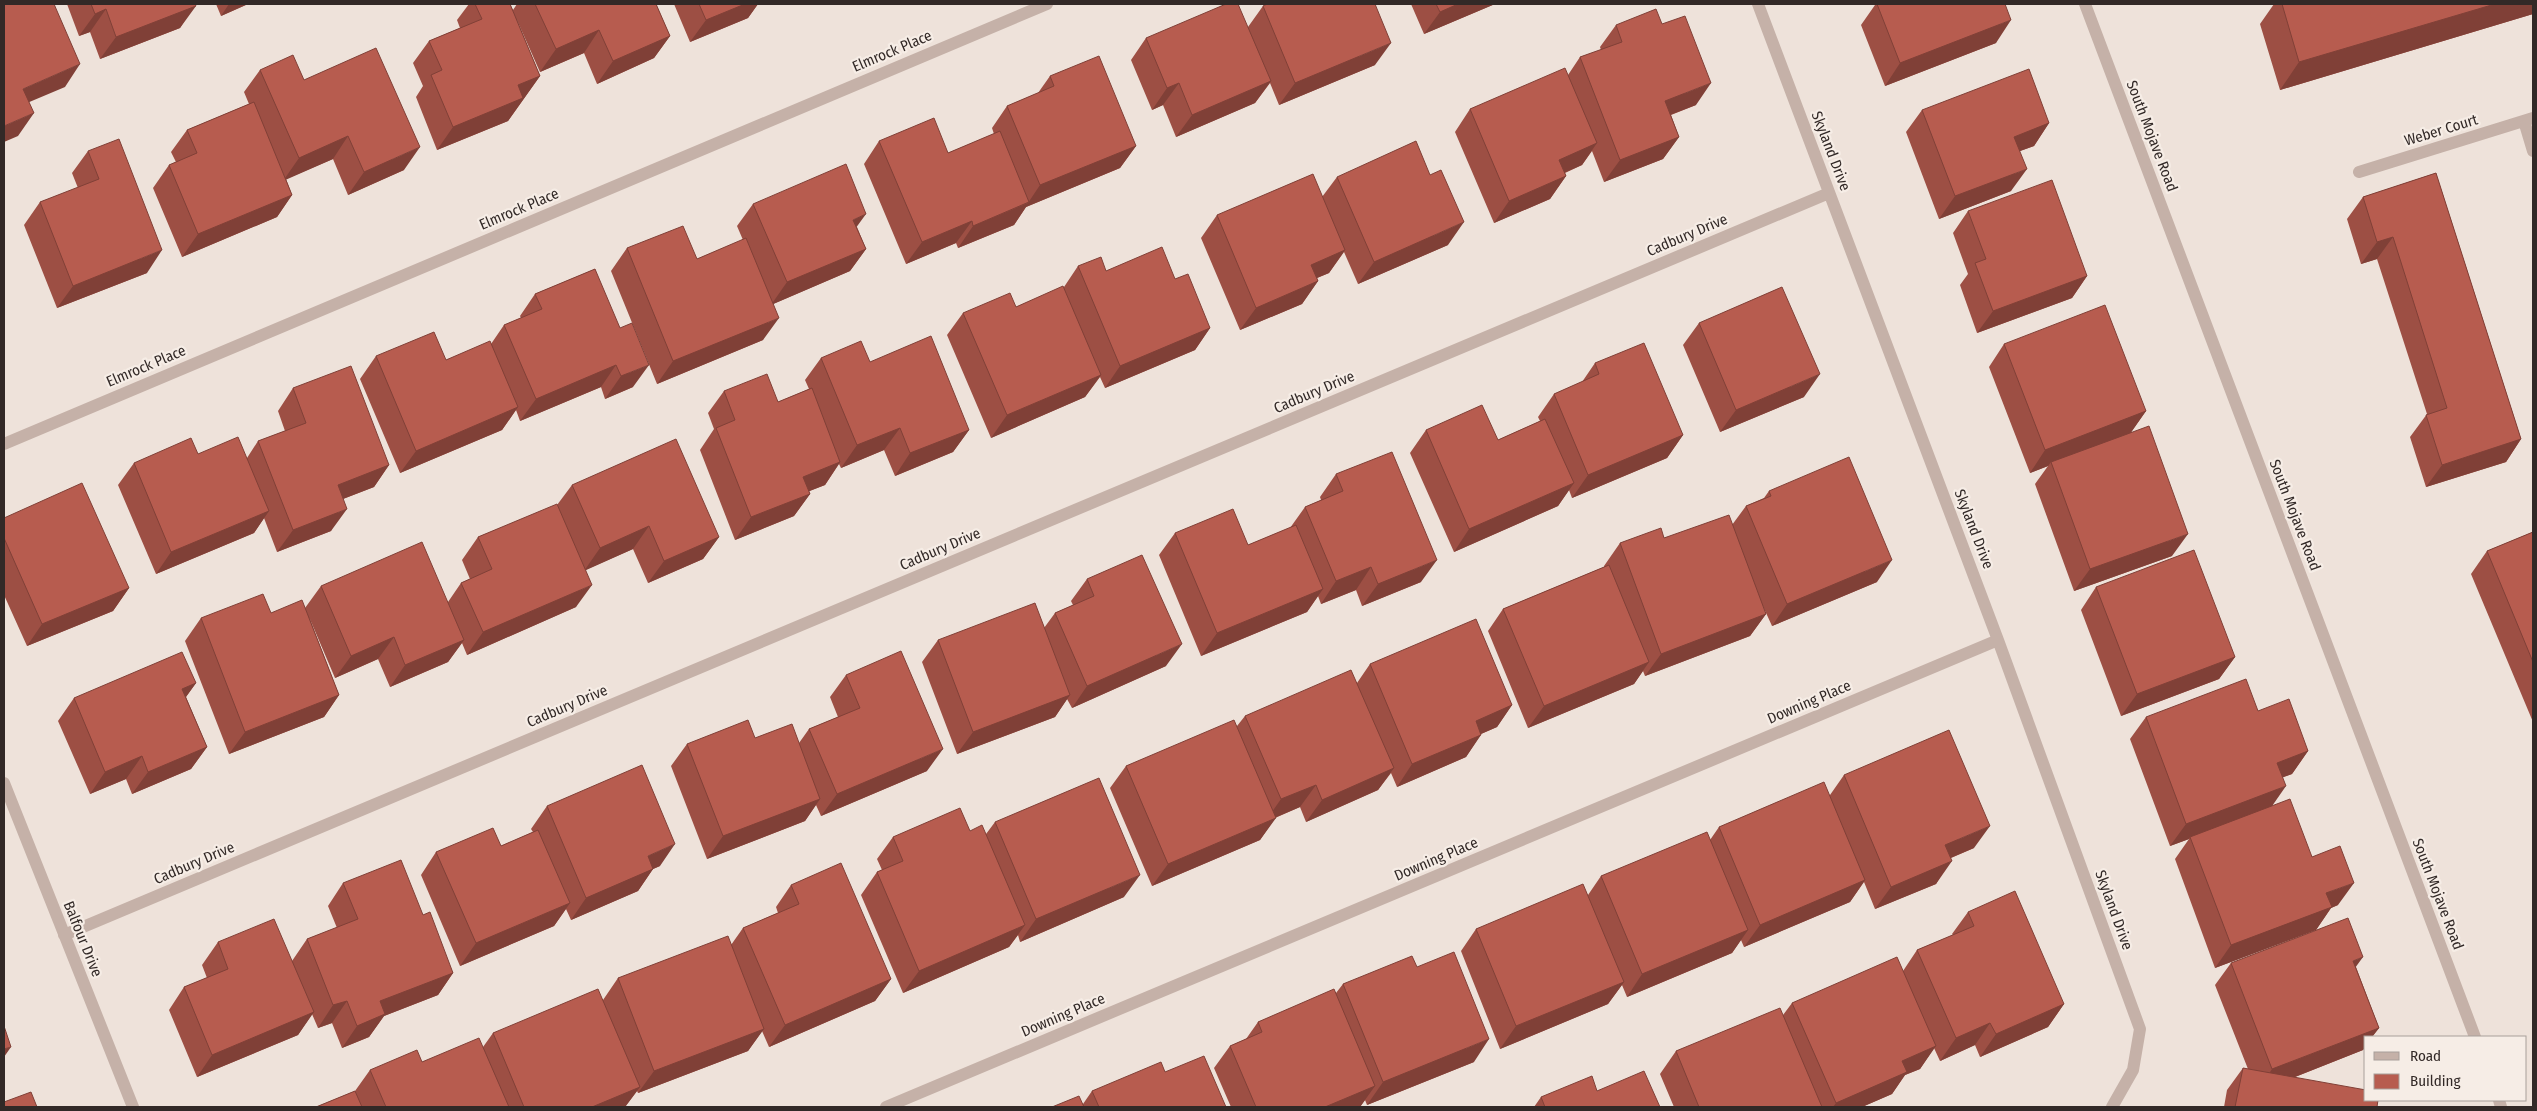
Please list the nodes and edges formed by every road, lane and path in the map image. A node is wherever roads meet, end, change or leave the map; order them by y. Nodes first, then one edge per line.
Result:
1 (1048, 4) edge
2 (1758, 4) edge
3 (2085, 4) edge
4 (2529, 120) edge
5 (2533, 151) edge
6 (2359, 172) dead end
7 (1829, 193) junction
8 (4, 444) edge
9 (1998, 640) junction
10 (4, 783) edge
11 (64, 935) junction
12 (2475, 1036) edge
13 (133, 1107) edge
14 (886, 1107) edge
15 (2112, 1107) edge

1 - 8 street, Elmrock Place
2 - 7 street, Skyland Drive
3 - 12 street, South Mojave Road
4 - 5 street
4 - 6 street, Weber Court
7 - 9 street, Skyland Drive
7 - 11 street, Cadbury Drive
9 - 14 street, Downing Place
9 - 15 street, Skyland Drive
10 - 11 street, Balfour Drive
11 - 13 street, Balfour Drive

